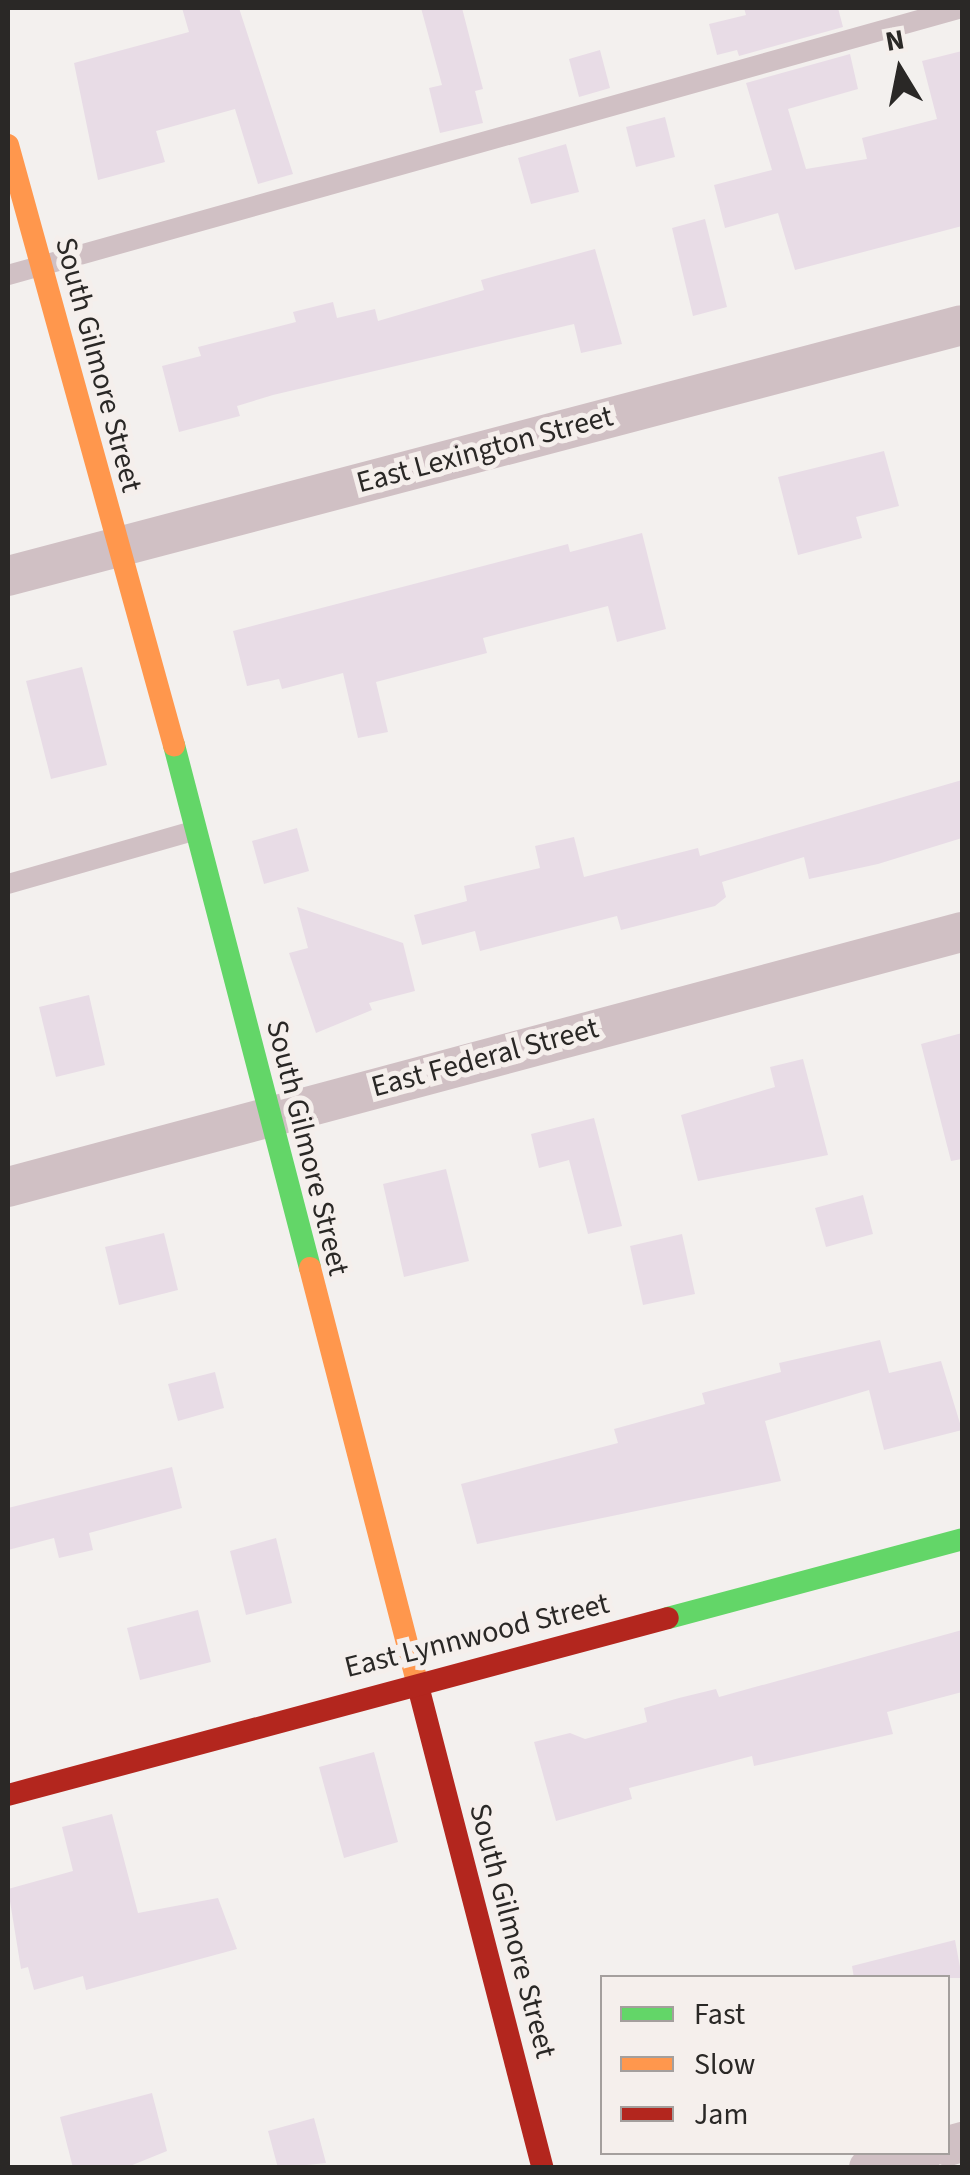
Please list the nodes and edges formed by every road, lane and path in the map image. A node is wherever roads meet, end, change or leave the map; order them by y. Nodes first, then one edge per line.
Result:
1 (962, 8) edge
2 (8, 145) edge
3 (40, 266) junction
4 (8, 274) edge
5 (962, 325) edge
6 (116, 546) junction
7 (8, 576) edge
8 (196, 831) junction
9 (8, 884) edge
10 (962, 932) edge
11 (268, 1115) junction
12 (8, 1187) edge
13 (962, 1539) edge
14 (415, 1682) junction
15 (8, 1795) edge
16 (914, 2155) edge
17 (543, 2168) edge
18 (869, 2168) edge

1 - 3 lane
2 - 3 street, South Gilmore Street
3 - 4 lane
3 - 6 street, South Gilmore Street
5 - 6 street, East Lexington Street
6 - 7 street, East Lexington Street
6 - 8 street, South Gilmore Street
8 - 9 lane
8 - 11 street, South Gilmore Street
10 - 11 street, East Federal Street
11 - 12 street, East Federal Street
11 - 14 street, South Gilmore Street
13 - 14 street, East Lynnwood Street
14 - 15 street, East Lynnwood Street
14 - 17 street, South Gilmore Street
16 - 18 street

